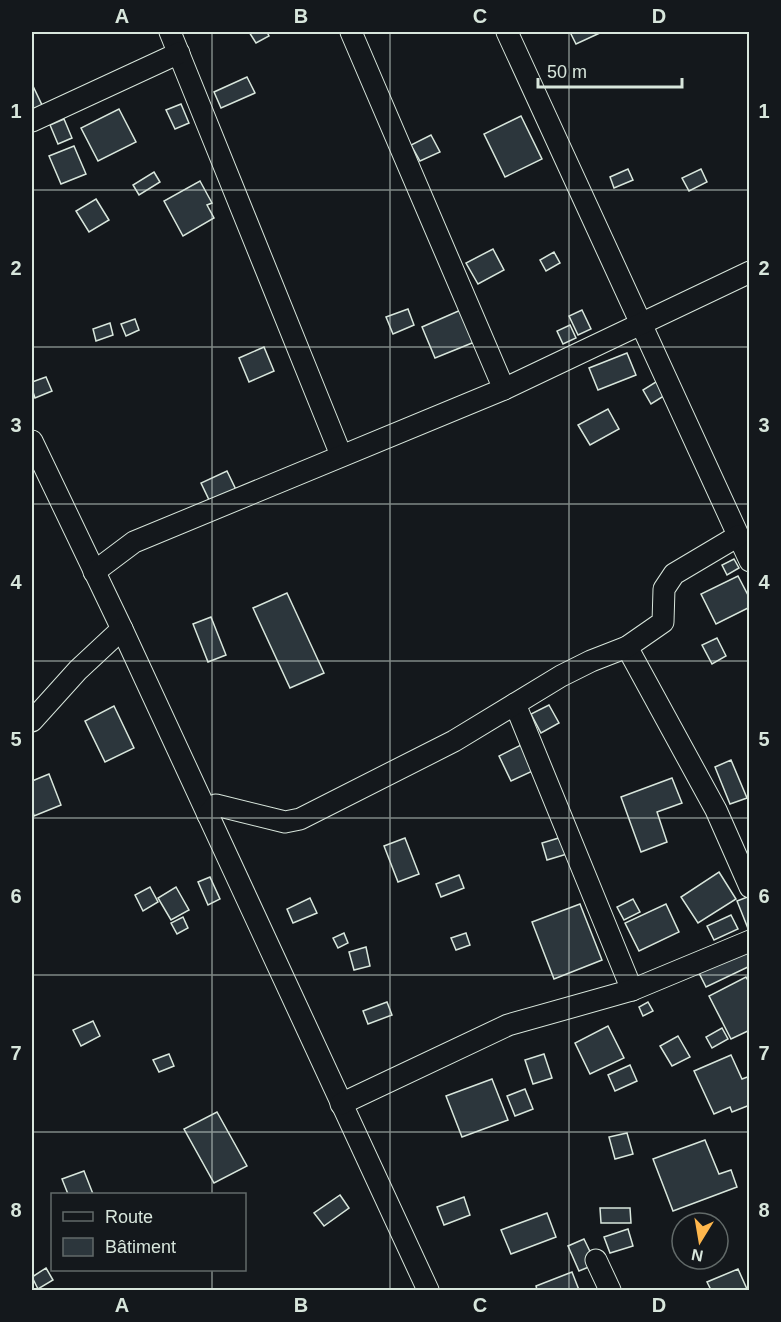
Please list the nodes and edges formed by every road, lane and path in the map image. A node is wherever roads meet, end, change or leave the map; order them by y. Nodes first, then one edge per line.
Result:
1 (170, 32) edge
2 (351, 32) edge
3 (507, 32) edge
4 (179, 53) junction
5 (32, 121) edge
6 (750, 272) edge
7 (642, 323) junction
8 (504, 389) junction
9 (32, 441) edge
10 (341, 455) junction
11 (738, 536) junction
12 (750, 561) edge
13 (94, 572) junction
14 (122, 629) junction
15 (627, 648) junction
16 (515, 704) junction
17 (32, 721) edge
18 (208, 815) junction
19 (750, 887) edge
20 (750, 941) edge
21 (632, 990) junction
22 (341, 1104) junction
23 (596, 1260) dead end
24 (428, 1290) edge
25 (610, 1290) edge

1 - 4 street
2 - 8 street
3 - 7 street
4 - 5 street
4 - 10 street
6 - 7 street
7 - 8 street
7 - 11 street
8 - 10 street
9 - 13 street
10 - 13 street
11 - 12 street
11 - 15 street
13 - 14 street
14 - 17 street
14 - 18 street
15 - 16 street
15 - 19 street
16 - 18 street
16 - 21 street
18 - 22 street
20 - 21 street
21 - 22 street
22 - 24 street
23 - 25 street

